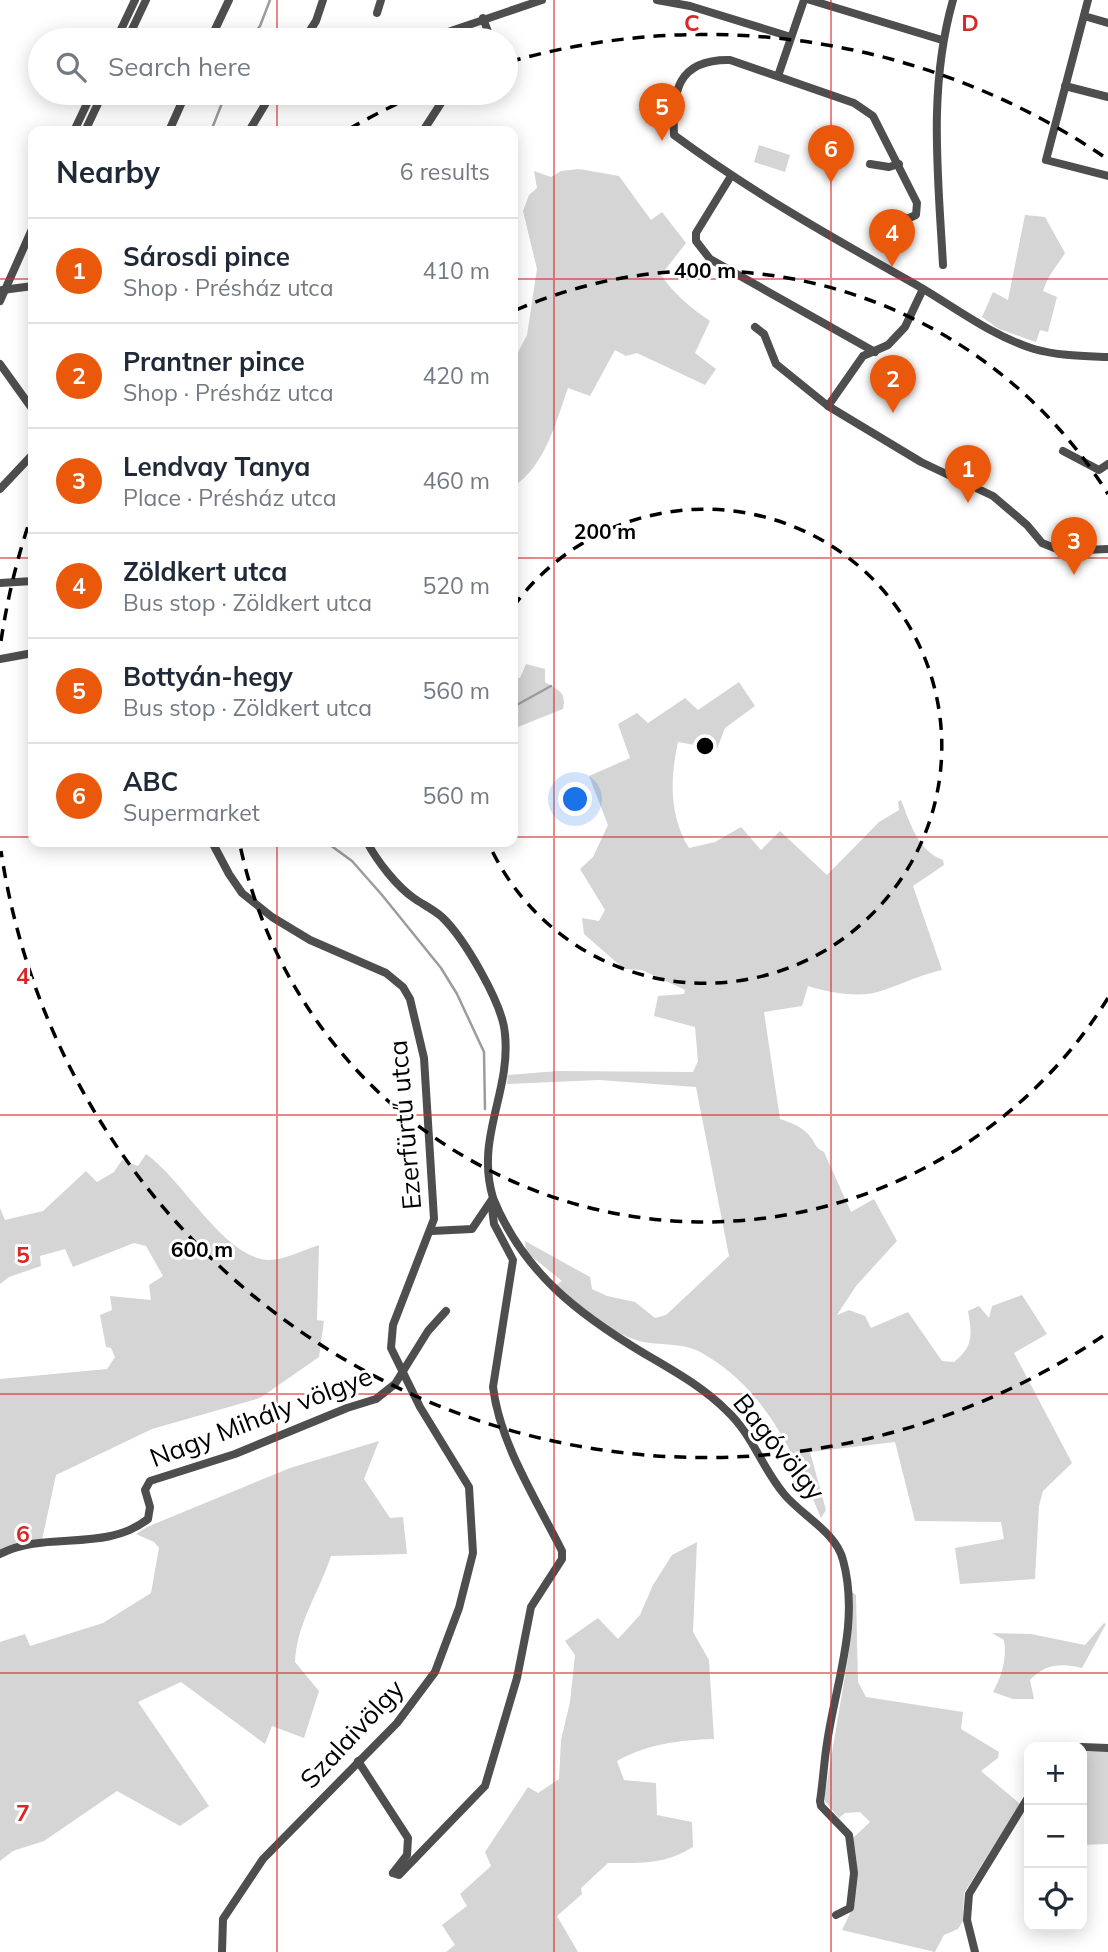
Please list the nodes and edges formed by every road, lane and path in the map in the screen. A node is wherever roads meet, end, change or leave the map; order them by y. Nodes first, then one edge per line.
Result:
1 (135, 0) edge
2 (146, 0) edge
3 (229, 0) edge
4 (323, 0) edge
5 (381, 0) edge
6 (542, 0) edge
7 (657, 0) edge
8 (804, 0) edge
9 (810, 0) edge
10 (953, 0) edge
11 (1088, 0) edge
12 (377, 13) dead end
13 (1084, 16) junction
14 (482, 18) junction
15 (1108, 23) edge
16 (122, 28) edge
17 (133, 28) edge
18 (216, 28) edge
19 (310, 28) edge
20 (457, 28) edge
21 (486, 28) edge
22 (791, 37) junction
23 (942, 40) junction
24 (778, 76) junction
25 (1065, 86) junction
26 (1108, 97) edge
27 (86, 105) edge
28 (97, 105) edge
29 (181, 105) edge
30 (265, 105) edge
31 (440, 105) edge
32 (76, 126) edge
33 (87, 126) edge
34 (171, 126) edge
35 (252, 126) edge
36 (425, 126) edge
37 (870, 164) dead end
38 (898, 164) junction
39 (730, 176) junction
40 (1108, 176) edge
41 (885, 217) dead end
42 (28, 237) edge
43 (943, 265) dead end
44 (28, 287) edge
45 (923, 289) junction
46 (2, 290) edge
47 (0, 301) edge
48 (755, 327) dead end
49 (874, 352) junction
50 (1108, 356) edge
51 (0, 364) edge
52 (28, 403) edge
53 (828, 406) junction
54 (1063, 451) dead end
55 (28, 459) edge
56 (1108, 464) edge
57 (0, 489) edge
58 (1108, 549) edge
59 (28, 581) edge
60 (0, 583) edge
61 (28, 654) edge
62 (0, 659) edge
63 (215, 847) edge
64 (371, 847) edge
65 (493, 1198) junction
66 (492, 1208) dead end
67 (432, 1231) junction
68 (446, 1311) dead end
69 (404, 1372) junction
70 (0, 1554) edge
71 (1087, 1747) edge
72 (1108, 1748) edge
73 (358, 1760) junction
74 (1024, 1804) edge
75 (836, 1915) dead end
76 (222, 1952) edge
77 (975, 1952) edge

1 - 16 street
2 - 17 street
3 - 18 street
4 - 19 street
5 - 12 street
6 - 14 street
7 - 22 street
8 - 22 street
9 - 23 street
10 - 23 street
11 - 13 street
13 - 15 street
13 - 25 street
14 - 20 street
14 - 21 street
22 - 24 street
23 - 43 street
24 - 38 street
24 - 39 street
25 - 26 street
25 - 40 street
27 - 32 street
28 - 33 street
29 - 34 street
30 - 35 street
31 - 36 street
37 - 38 street
38 - 41 street
39 - 45 street
39 - 49 street
42 - 46 street
44 - 46 street
45 - 49 street
45 - 50 street
46 - 47 street
48 - 53 street
49 - 53 street
51 - 52 street
53 - 58 street
54 - 56 street
55 - 57 street
59 - 60 street
61 - 62 street
63 - 67 street, Ezerfürtű utca
64 - 65 street
65 - 67 street
65 - 75 street, Bagóvölgy
66 - 73 street
67 - 69 street, Ezerfürtű utca
68 - 69 street
69 - 70 street, Nagy Mihály völgye
69 - 73 street, Szalaivölgy
71 - 72 street
73 - 76 street, Szalaivölgy
74 - 77 street

